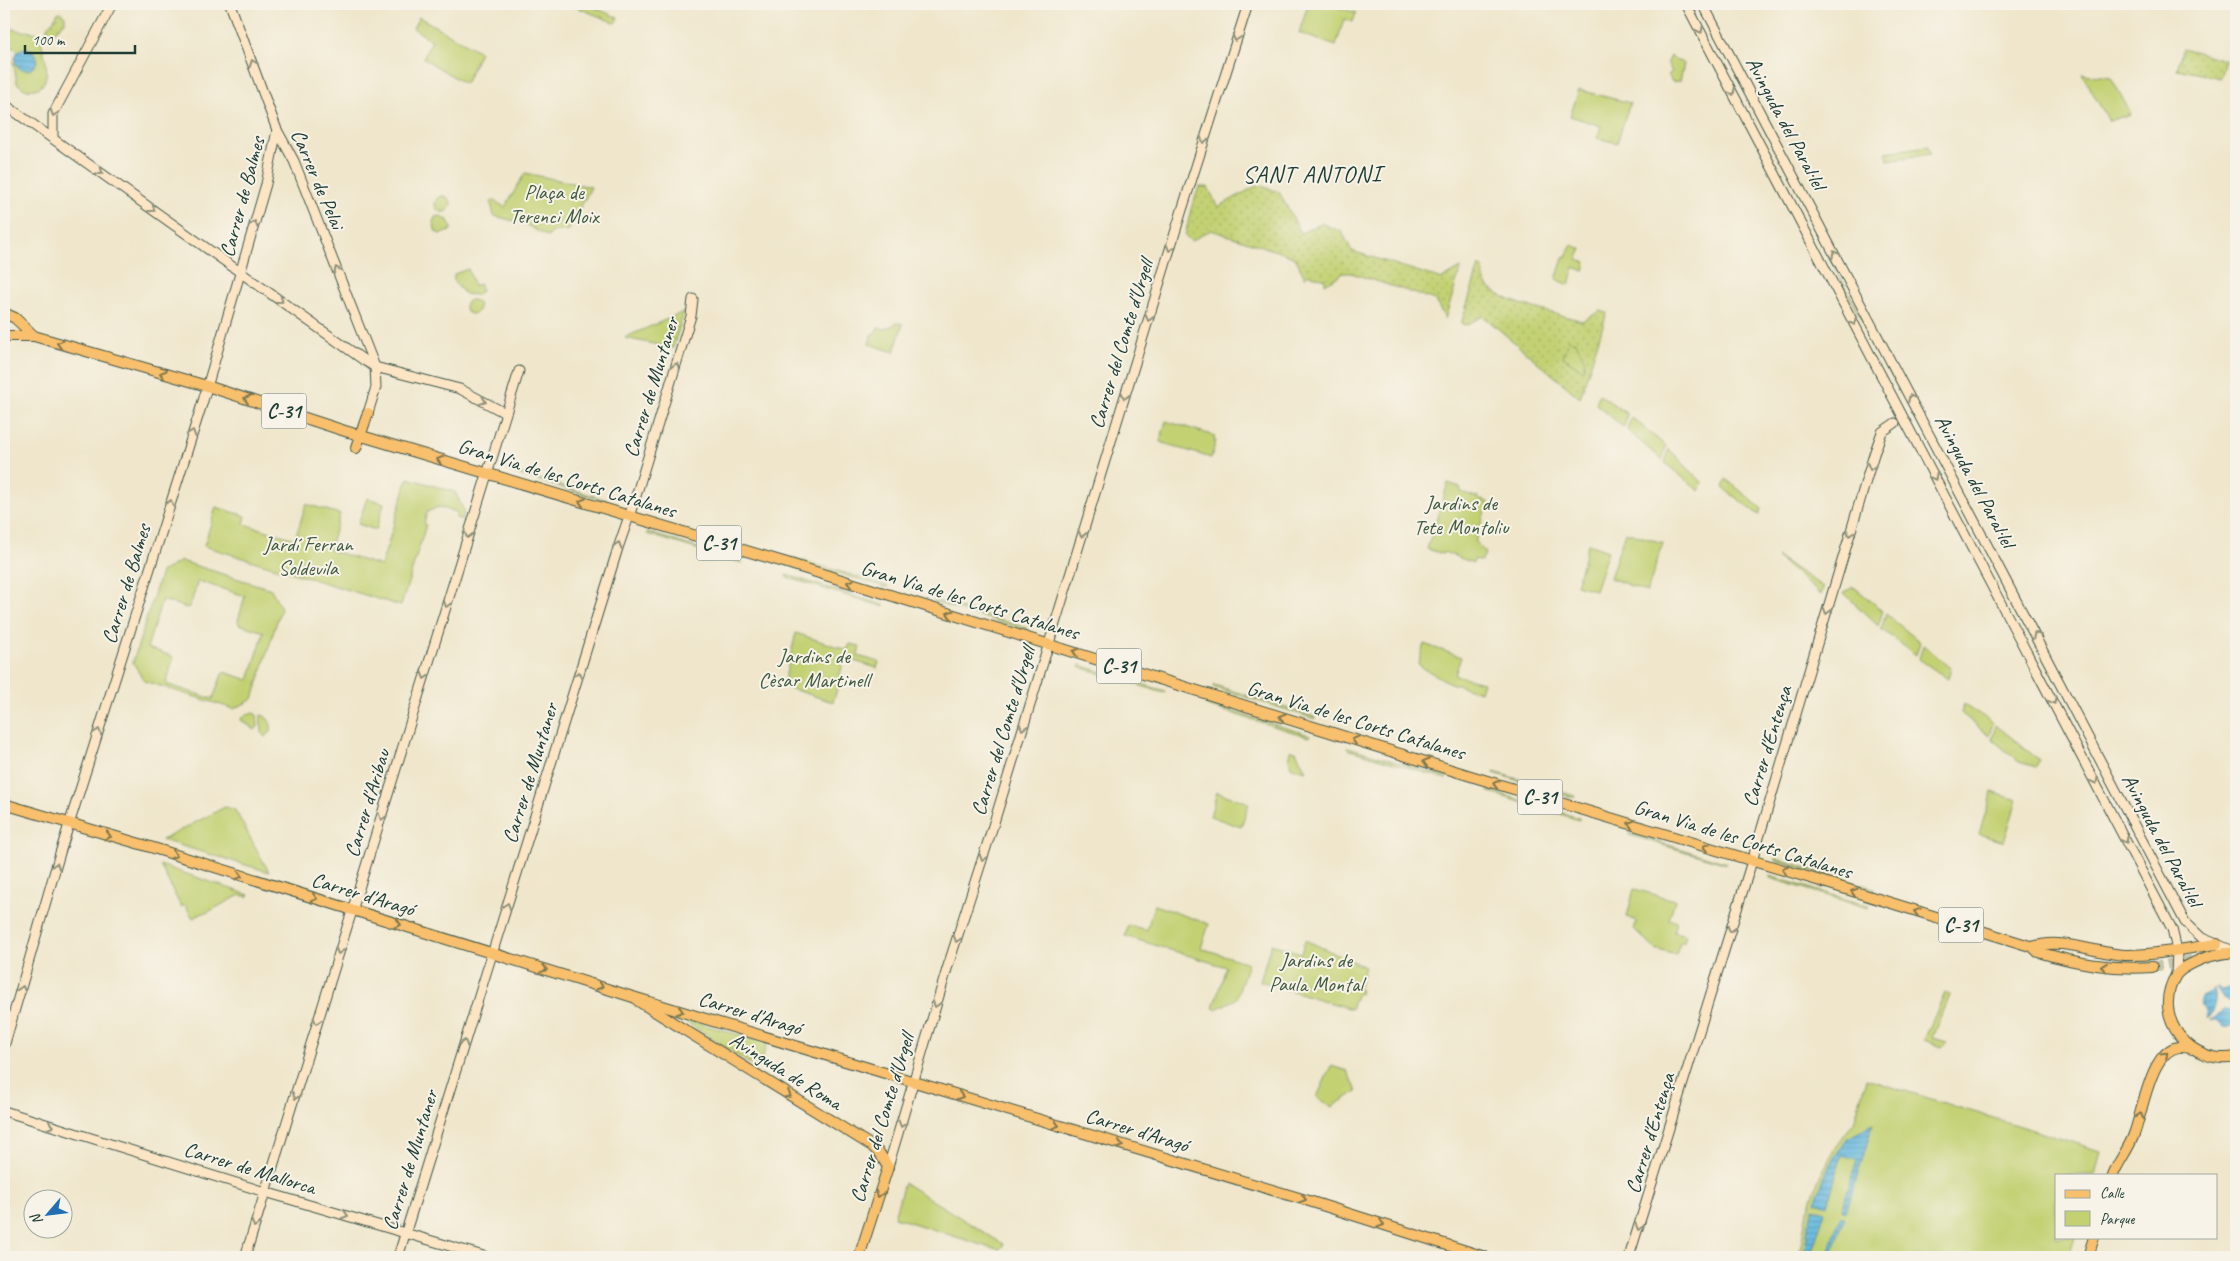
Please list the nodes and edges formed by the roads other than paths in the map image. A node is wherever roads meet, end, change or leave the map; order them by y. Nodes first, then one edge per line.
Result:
1 (112, 4) edge
2 (230, 4) edge
3 (1248, 4) edge
4 (1686, 4) edge
5 (1703, 4) edge
6 (4, 104) edge
7 (277, 130) junction
8 (52, 138) junction
9 (240, 271) junction
10 (693, 299) dead end
11 (4, 313) edge
12 (4, 336) edge
13 (34, 336) junction
14 (375, 367) junction
15 (519, 371) dead end
16 (207, 386) junction
17 (1898, 407) junction
18 (368, 413) joint
19 (505, 413) junction
20 (1895, 423) junction
21 (1912, 433) junction
22 (360, 436) junction
23 (1934, 441) junction
24 (356, 448) dead end
25 (1924, 457) junction
26 (487, 474) junction
27 (629, 516) junction
28 (1049, 644) junction
29 (4, 804) edge
30 (69, 824) junction
31 (1752, 861) junction
32 (352, 910) junction
33 (2217, 944) junction
34 (2033, 947) junction
35 (2177, 950) junction
36 (2236, 952) edge
37 (492, 953) junction
38 (2152, 967) tunnel mouth
39 (2176, 975) junction
40 (633, 997) junction
41 (4, 1047) edge
42 (2193, 1050) junction
43 (2236, 1057) edge
44 (914, 1081) junction
45 (4, 1111) edge
46 (888, 1166) junction
47 (2114, 1174) edge
48 (265, 1192) junction
49 (406, 1232) junction
50 (2094, 1238) edge
51 (245, 1257) edge
52 (398, 1257) edge
53 (487, 1257) edge
54 (859, 1257) edge
55 (1485, 1257) edge
56 (1629, 1257) edge
57 (2088, 1257) edge

1 -> 8 main road
7 -> 2 main road, Carrer de Pelai
3 -> 28 main road, Carrer del Comte d'Urgell
4 -> 17 main road, Avinguda del Paral·lel
23 -> 5 main road, Avinguda del Paral·lel
6 - 8 main road
9 -> 7 main road, Carrer de Balmes
14 -> 7 main road, Carrer de Pelai
8 -> 9 main road
9 -> 14 main road
9 - 16 main road, Carrer de Balmes
27 -> 10 main road, Carrer de Muntaner
11 - 13 main road, Gran Via de les Corts Catalanes / C-31
12 - 13 main road, Gran Via de les Corts Catalanes / C-31
16 -> 13 main road, Gran Via de les Corts Catalanes / C-31
14 - 18 main road
14 -> 19 main road
15 - 19 main road, Carrer d'Aribau
22 -> 16 main road, Gran Via de les Corts Catalanes / C-31
30 -> 16 main road, Carrer de Balmes
17 - 20 main road
17 - 21 main road, Avinguda del Paral·lel
18 - 22 main road
19 - 26 main road, Carrer d'Aribau
20 - 21 main road
20 -> 31 main road, Carrer d'Entença
21 - 23 main road
21 - 25 main road, Avinguda del Paral·lel
22 - 24 main road
26 -> 22 main road, Gran Via de les Corts Catalanes / C-31
23 - 25 main road
33 -> 23 main road, Avinguda del Paral·lel
25 -> 35 main road, Avinguda del Paral·lel
27 -> 26 main road, Gran Via de les Corts Catalanes / C-31
26 -> 32 main road, Carrer d'Aribau
28 -> 27 main road, Gran Via de les Corts Catalanes / C-31
37 -> 27 main road, Carrer de Muntaner
31 -> 28 main road, Gran Via de les Corts Catalanes / C-31
28 -> 44 main road, Carrer del Comte d'Urgell
29 - 30 main road, Carrer d'Aragó
30 -> 32 main road, Carrer d'Aragó
41 -> 30 main road, Carrer de Balmes
34 -> 31 main road, Gran Via de les Corts Catalanes / C-31
31 -> 56 main road, Carrer d'Entença
32 -> 37 main road, Carrer d'Aragó
32 -> 48 main road, Carrer d'Aribau
33 - 35 main road
33 - 36 main road, Avinguda del Paral·lel
34 - 35 main road
38 -> 34 main road, Gran Via de les Corts Catalanes / C-31
35 - 39 main road, Avinguda del Paral·lel
36 - 39 main road
37 -> 40 main road, Carrer d'Aragó
49 -> 37 main road, Carrer de Muntaner
39 - 42 main road
40 -> 44 main road, Carrer d'Aragó
40 -> 46 main road, Avinguda de Roma
42 - 43 main road
47 -> 42 main road
44 -> 46 main road, Carrer del Comte d'Urgell
44 -> 55 main road, Carrer d'Aragó
45 -> 48 main road, Carrer de Mallorca
46 -> 54 main road, Carrer del Comte d'Urgell
48 -> 49 main road, Carrer de Mallorca
48 -> 51 main road, Carrer d'Aribau
49 - 52 main road, Carrer de Muntaner
49 - 53 main road, Carrer de Mallorca
50 - 57 main road

